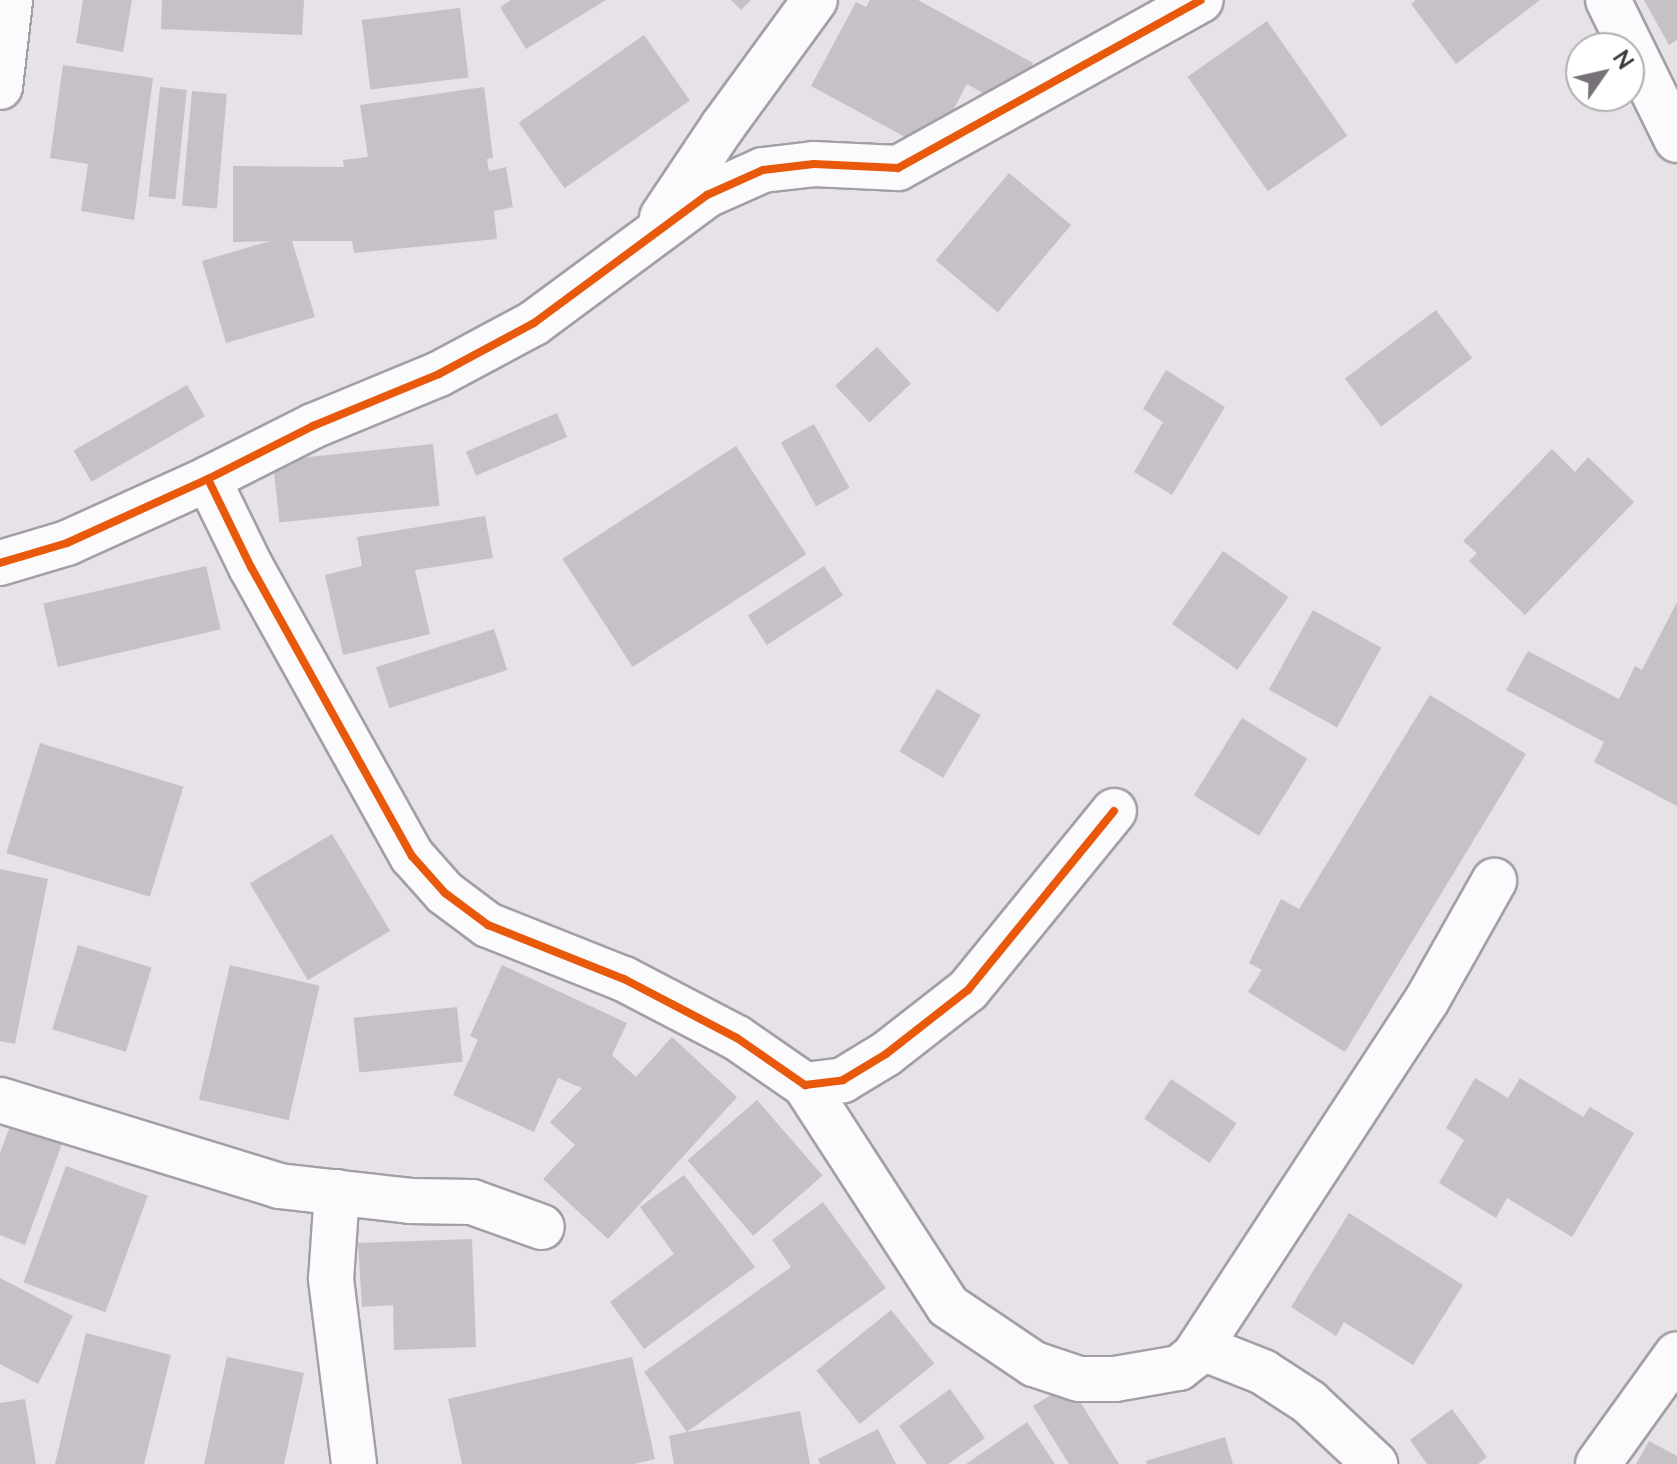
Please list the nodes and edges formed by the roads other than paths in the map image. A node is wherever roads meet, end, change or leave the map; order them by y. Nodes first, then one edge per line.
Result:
1 (10, 0) edge
2 (815, 0) edge
3 (1201, 0) edge
4 (1608, 0) edge
5 (0, 87) edge
6 (1677, 140) edge
7 (651, 233) junction
8 (208, 479) junction
9 (0, 563) edge
10 (1114, 811) dead end
11 (1494, 881) dead end
12 (805, 1085) junction
13 (0, 1100) edge
14 (337, 1192) junction
15 (542, 1227) dead end
16 (1200, 1347) junction
17 (1677, 1354) edge
18 (354, 1464) edge
19 (1375, 1464) edge
20 (1598, 1464) edge

1 - 5 street
2 - 7 street
3 - 7 street
4 - 6 street
7 - 8 street
8 - 9 street
8 - 12 street
10 - 12 street
11 - 16 street
12 - 16 street
13 - 14 street
14 - 15 street
14 - 18 street
16 - 19 street
17 - 20 street

